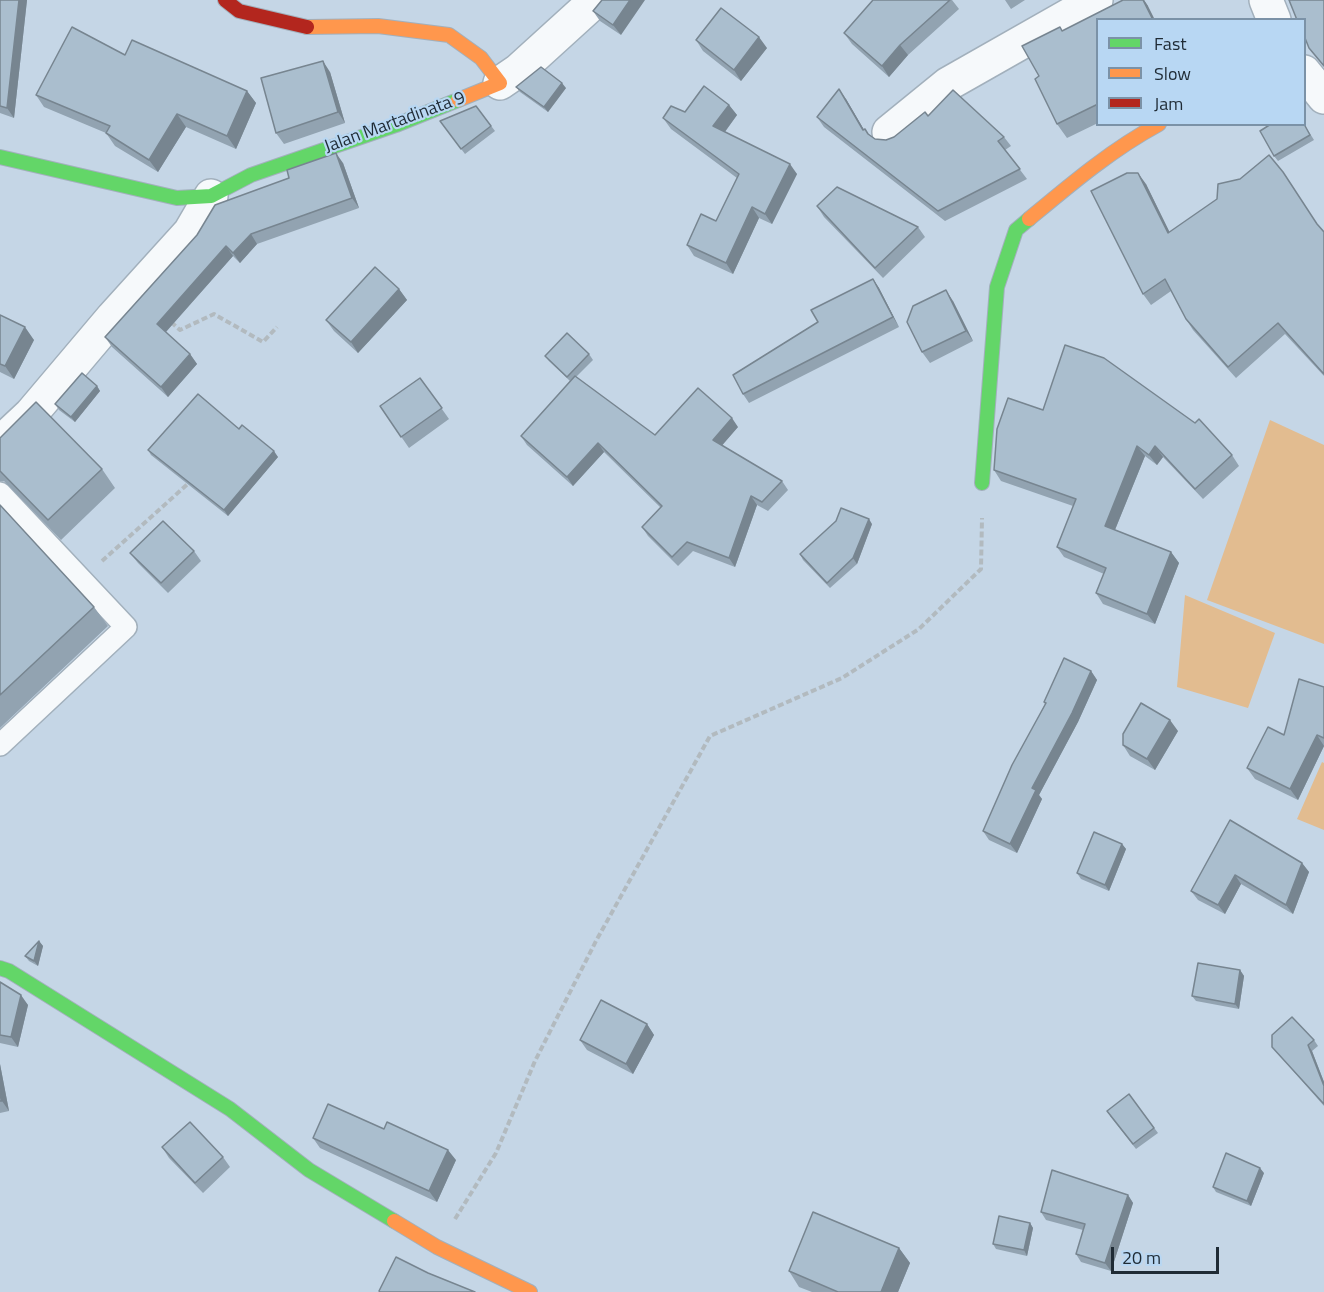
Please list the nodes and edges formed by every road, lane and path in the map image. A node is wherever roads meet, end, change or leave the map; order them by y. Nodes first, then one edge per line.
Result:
1 (225, 0) edge
2 (596, 0) edge
3 (1096, 0) edge
4 (1266, 0) edge
5 (1273, 18) edge
6 (1306, 73) edge
7 (500, 83) junction
8 (1324, 97) edge
9 (1155, 126) edge
10 (889, 132) dead end
11 (0, 157) edge
12 (212, 196) junction
13 (137, 291) junction
14 (277, 327) dead end
15 (0, 443) edge
16 (196, 477) edge
17 (982, 483) joint
18 (0, 493) edge
19 (81, 579) junction
20 (0, 745) edge
21 (0, 968) edge
22 (437, 1247) junction
23 (530, 1292) edge

1 - 7 street
2 - 7 street
3 - 10 street
4 - 5 street
6 - 8 street
7 - 12 street, Jalan Martadinata 9
9 - 17 street
11 - 12 street, Jalan Martadinata 9
12 - 13 street
13 - 14 path
13 - 15 street
16 - 19 path
17 - 22 path
18 - 19 lane
19 - 20 lane
21 - 22 street
22 - 23 street

